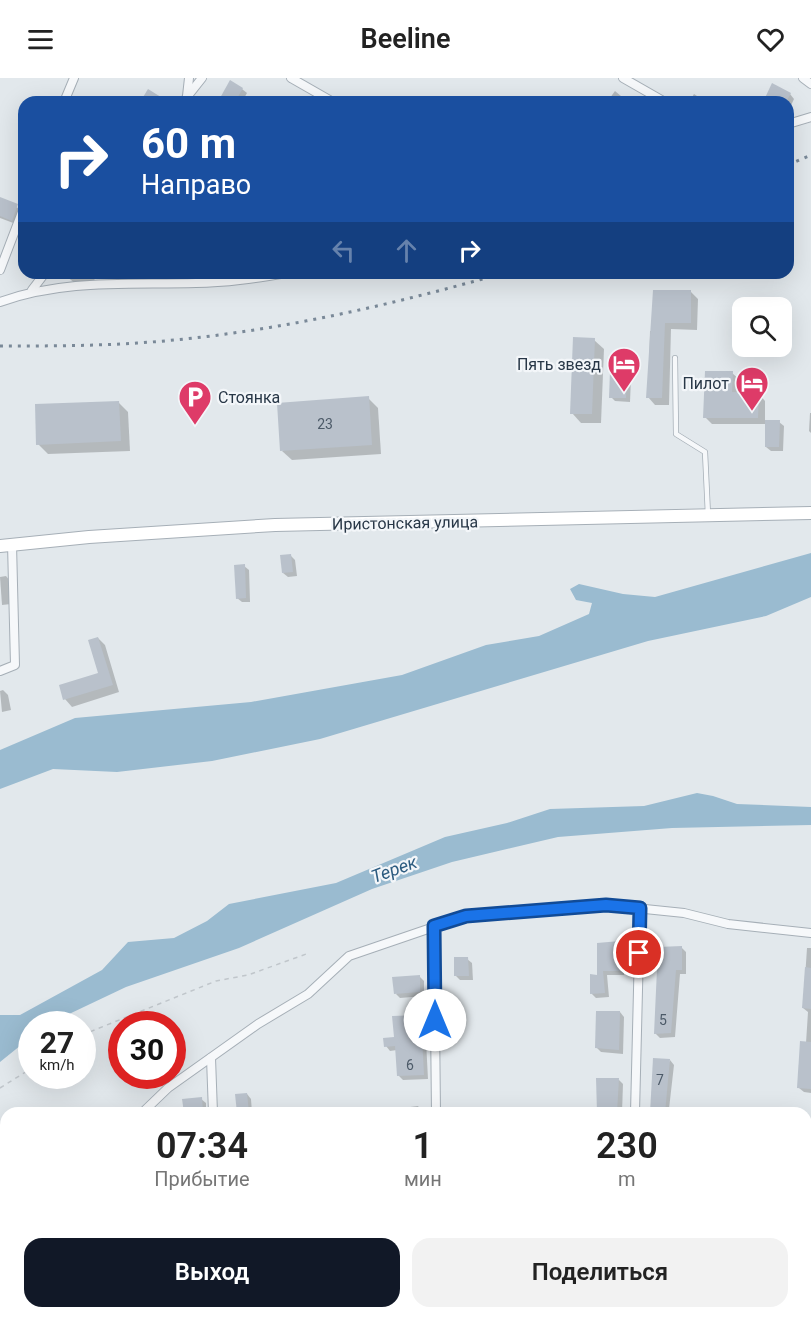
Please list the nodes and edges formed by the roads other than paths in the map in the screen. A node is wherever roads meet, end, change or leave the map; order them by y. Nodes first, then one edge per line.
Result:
1 (74, 78) edge
2 (189, 78) edge
3 (202, 78) edge
4 (291, 78) edge
5 (622, 78) edge
6 (803, 78) edge
7 (811, 84) edge
8 (66, 96) edge
9 (186, 96) edge
10 (187, 96) edge
11 (322, 96) edge
12 (654, 96) edge
13 (811, 117) edge
14 (794, 122) edge
15 (18, 223) edge
16 (0, 270) edge
17 (40, 279) edge
18 (226, 279) edge
19 (32, 290) junction
20 (0, 302) edge
21 (675, 358) dead end
22 (811, 505) edge
23 (805, 513) edge
24 (708, 518) junction
25 (6, 545) edge
26 (0, 671) edge
27 (640, 908) junction
28 (434, 926) junction
29 (811, 933) edge
30 (211, 1058) junction
31 (148, 1107) edge
32 (213, 1107) edge
33 (435, 1107) edge
34 (635, 1107) edge

1 - 8 street
2 - 9 street
3 - 10 street
4 - 11 street
5 - 12 street
6 - 7 street
13 - 14 street
15 - 16 street
17 - 19 street
18 - 19 street
19 - 20 street
21 - 24 lane
22 - 23 street
23 - 24 main road, Иристонская улица
24 - 25 main road, Иристонская улица
25 - 26 street
27 - 28 street
27 - 29 street
27 - 34 street
28 - 30 street
28 - 33 street
30 - 31 street
30 - 32 street

